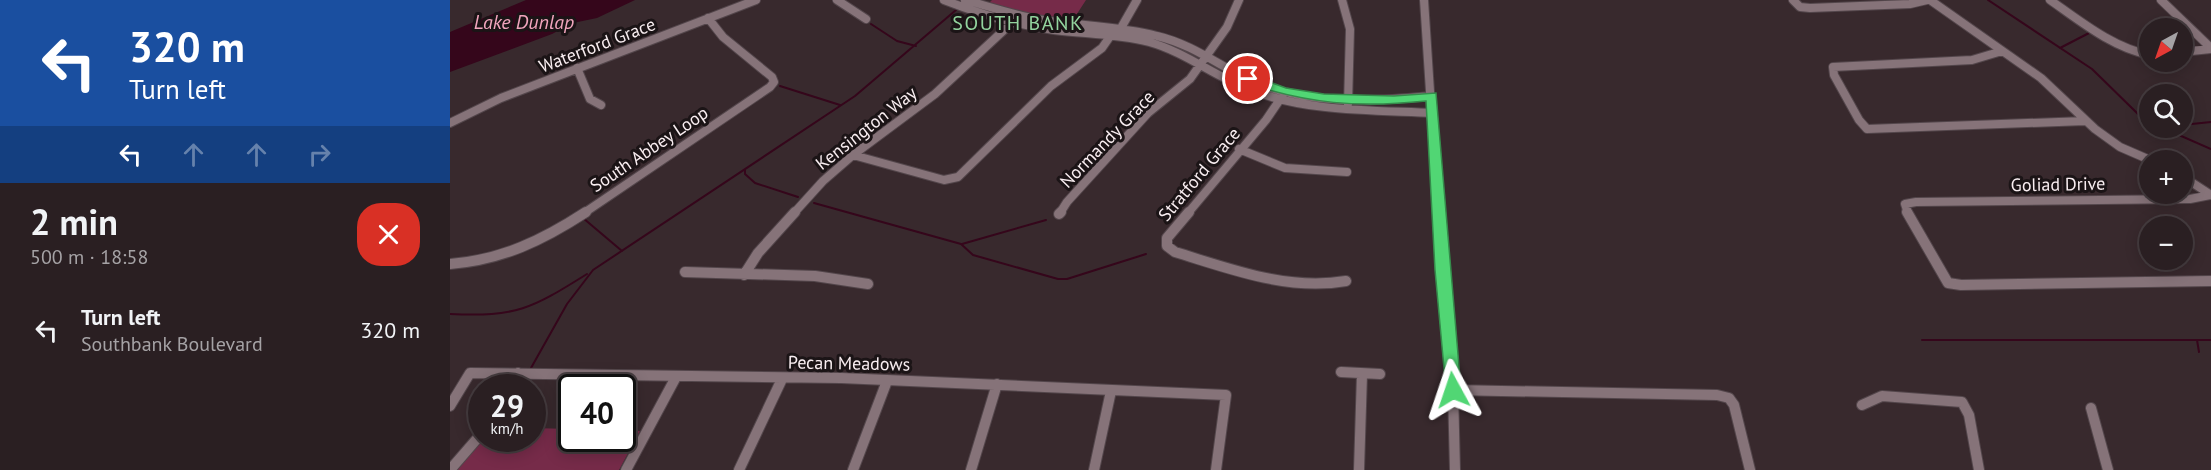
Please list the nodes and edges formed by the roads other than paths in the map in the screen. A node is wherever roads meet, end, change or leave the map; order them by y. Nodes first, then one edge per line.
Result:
1 (756, 0) edge
2 (837, 0) edge
3 (944, 0) edge
4 (965, 0) edge
5 (1137, 0) edge
6 (1239, 0) edge
7 (1342, 0) edge
8 (1424, 0) edge
9 (1794, 0) edge
10 (1929, 0) edge
11 (2050, 0) edge
12 (2162, 0) edge
13 (708, 18) junction
14 (866, 19) dead end
15 (1016, 19) junction
16 (1121, 28) junction
17 (1112, 35) junction
18 (2211, 49) edge
19 (2002, 51) junction
20 (2193, 51) edge
21 (1206, 55) junction
22 (2139, 55) edge
23 (1202, 64) junction
24 (577, 68) junction
25 (1283, 96) junction
26 (1431, 96) junction
27 (1348, 99) junction
28 (1400, 99) junction
29 (600, 105) dead end
30 (1348, 109) junction
31 (1400, 110) junction
32 (1433, 113) junction
33 (2085, 121) junction
34 (450, 123) edge
35 (1239, 150) junction
36 (853, 155) junction
37 (2139, 155) edge
38 (1347, 172) dead end
39 (2193, 183) edge
40 (2211, 195) edge
41 (1059, 214) dead end
42 (450, 264) edge
43 (685, 272) dead end
44 (744, 275) junction
45 (1346, 281) dead end
46 (2211, 281) edge
47 (868, 284) dead end
48 (1341, 372) dead end
49 (518, 373) joint
50 (1362, 374) junction
51 (1380, 374) dead end
52 (676, 377) junction
53 (782, 379) junction
54 (887, 381) junction
55 (997, 384) junction
56 (1453, 390) junction
57 (1111, 391) junction
58 (1862, 405) dead end
59 (450, 406) edge
60 (2091, 408) dead end
61 (468, 449) edge
62 (450, 470) edge
63 (626, 470) edge
64 (739, 470) edge
65 (853, 470) edge
66 (971, 470) edge
67 (1094, 470) edge
68 (1216, 470) edge
69 (1359, 470) edge
70 (1455, 470) edge
71 (1750, 470) edge
72 (1979, 470) edge
73 (2108, 470) edge

1 - 13 street, Waterford Grace
2 - 14 street
3 - 15 street
4 - 15 street
5 - 16 street
6 - 21 street, Normandy Grace
7 - 27 street
8 - 26 street
9 - 10 street
10 - 19 street
11 - 22 street
12 - 18 street
13 - 24 street, Waterford Grace
13 - 42 street, South Abbey Loop
15 - 16 street
15 - 17 street
15 - 36 street, Kensington Way
16 - 17 street
16 - 21 street
17 - 23 street
17 - 36 street
18 - 20 street
19 - 33 street
19 - 33 street
21 - 23 street, Normandy Grace
21 - 25 street
23 - 25 street
23 - 41 street, Normandy Grace
24 - 29 street
24 - 34 street, Waterford Grace
25 - 27 street
25 - 30 street
25 - 35 street, Stratford Grace
26 - 28 street
26 - 32 street
27 - 28 street
27 - 30 street
28 - 31 street
30 - 31 street
31 - 32 street
32 - 56 street
33 - 37 street
35 - 38 street
35 - 45 street, Stratford Grace
36 - 44 street, Kensington Way
39 - 40 street
40 - 46 street, Goliad Drive
43 - 44 street
44 - 47 street
48 - 50 street
49 - 52 street, Pecan Meadows
49 - 59 street, Pecan Meadows
50 - 51 street
50 - 69 street
52 - 53 street, Pecan Meadows
52 - 63 street
53 - 54 street, Pecan Meadows
53 - 64 street
54 - 55 street, Pecan Meadows
54 - 65 street
55 - 57 street, Pecan Meadows
55 - 66 street
56 - 70 street
56 - 71 street
57 - 67 street
57 - 68 street, Pecan Meadows
58 - 72 street
60 - 73 street
61 - 62 street

